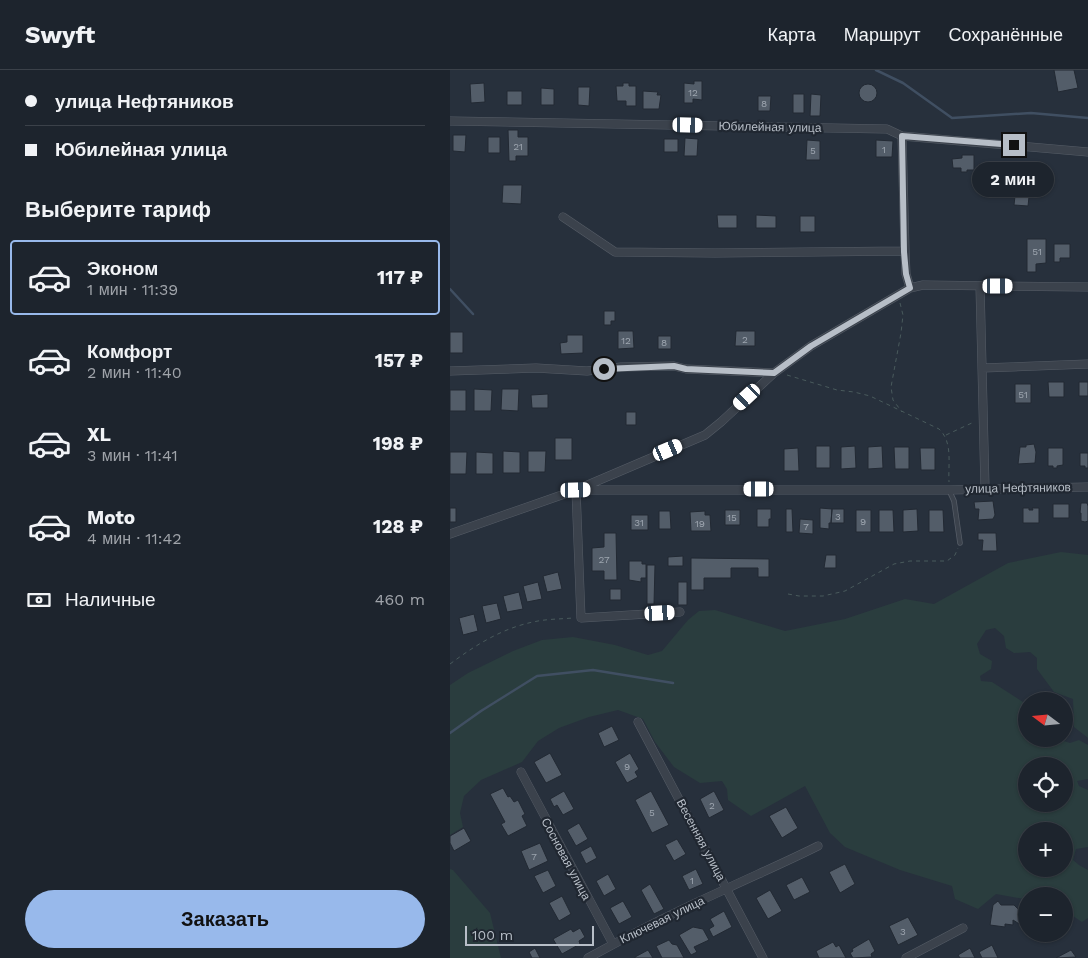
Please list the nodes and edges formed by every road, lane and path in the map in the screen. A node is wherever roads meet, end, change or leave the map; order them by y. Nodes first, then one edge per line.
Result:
1 (450, 121) edge
2 (902, 136) junction
3 (1088, 152) edge
4 (563, 217) dead end
5 (904, 252) junction
6 (980, 286) junction
7 (1088, 287) edge
8 (910, 288) junction
9 (898, 295) junction
10 (1088, 364) edge
11 (982, 368) junction
12 (450, 371) edge
13 (774, 373) junction
14 (902, 413) junction
15 (984, 413) junction
16 (945, 435) junction
17 (1088, 486) edge
18 (985, 488) junction
19 (576, 490) junction
20 (949, 490) junction
21 (450, 534) edge
22 (960, 544) joint
23 (788, 594) dead end
24 (680, 612) dead end
25 (581, 618) junction
26 (450, 664) edge
27 (638, 722) dead end
28 (521, 772) dead end
29 (818, 846) dead end
30 (727, 888) junction
31 (963, 928) dead end
32 (613, 944) junction
33 (588, 958) edge
34 (763, 958) edge
35 (906, 958) edge

1 - 2 street, Юбилейная улица
2 - 3 street, Юбилейная улица
2 - 5 street
4 - 5 street
5 - 8 street
6 - 7 street
6 - 8 street
6 - 11 street
8 - 9 street
9 - 13 street
9 - 14 path
10 - 11 street
11 - 15 street
12 - 13 street
13 - 14 path
13 - 19 street
14 - 16 path
15 - 16 path
15 - 18 street
16 - 20 path
17 - 18 street, улица Нефтяников
18 - 20 street, улица Нефтяников
19 - 20 street, улица Нефтяников
19 - 21 street
19 - 25 street
20 - 22 lane
22 - 23 path
24 - 25 street
25 - 26 path
27 - 30 street, Весенняя улица
28 - 32 street, Сосновая улица
29 - 30 street, Ключевая улица
30 - 32 street, Ключевая улица
30 - 34 street, Весенняя улица
31 - 35 street
32 - 33 street, Ключевая улица

